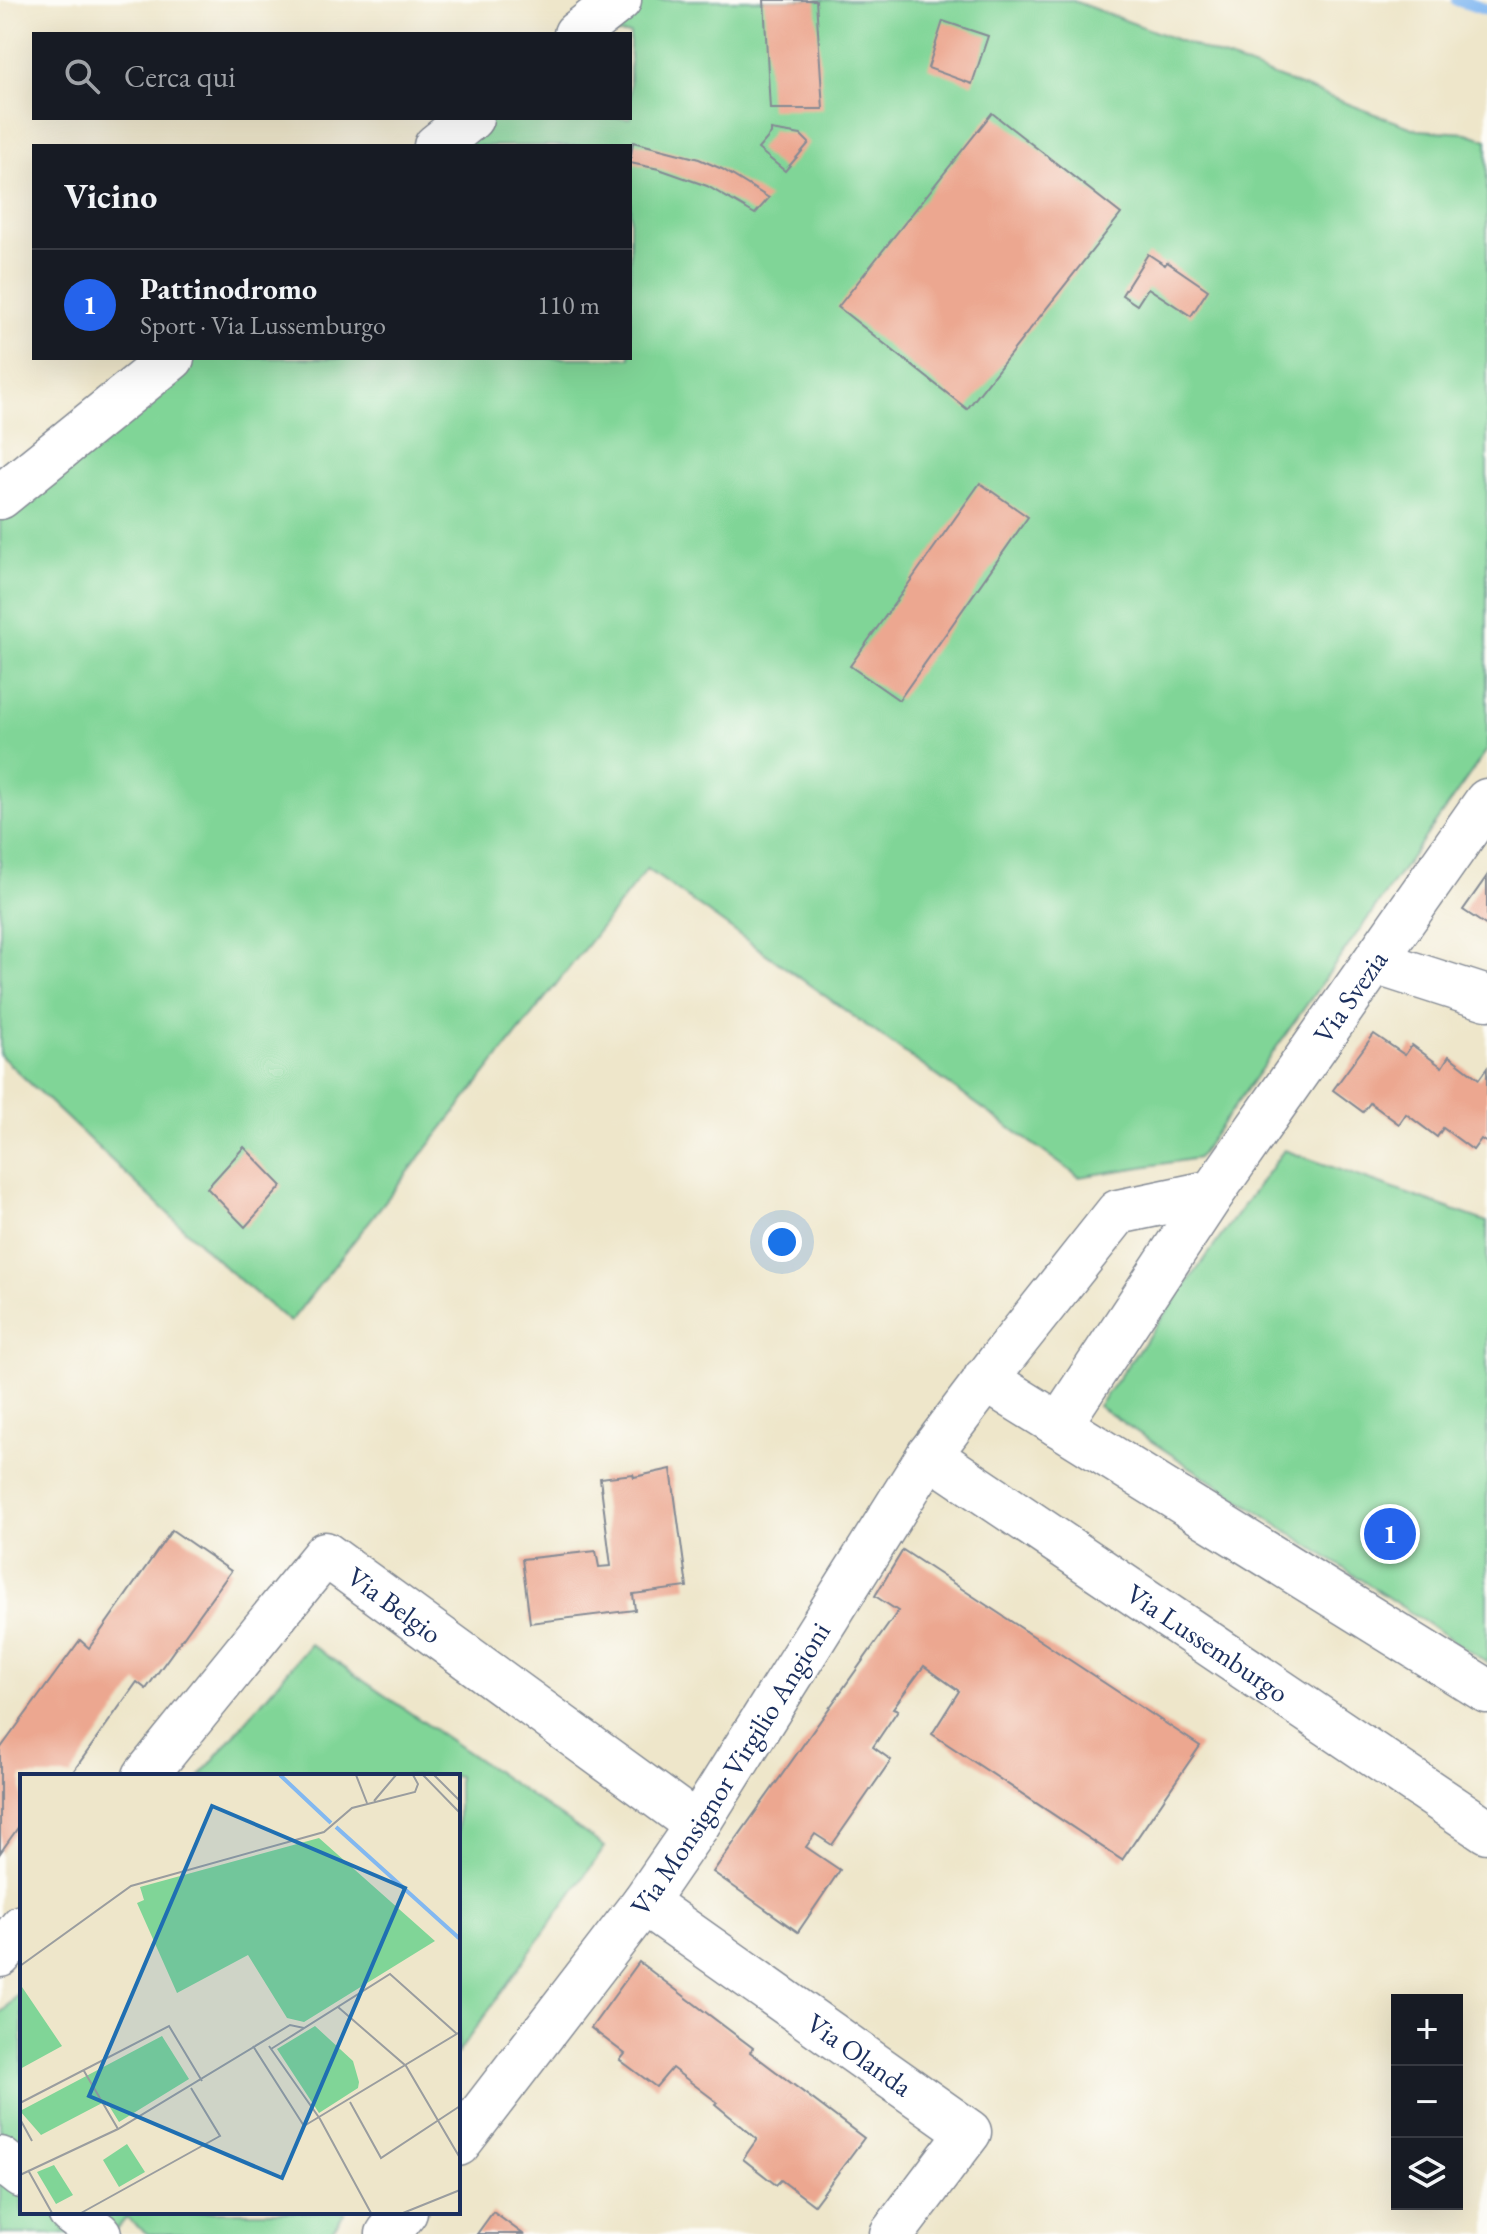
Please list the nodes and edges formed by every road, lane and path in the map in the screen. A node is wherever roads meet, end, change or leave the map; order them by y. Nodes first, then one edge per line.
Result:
1 (619, 0) edge
2 (579, 32) edge
3 (468, 120) edge
4 (438, 144) edge
5 (170, 360) edge
6 (0, 497) edge
7 (1487, 801) edge
8 (1375, 962) junction
9 (1487, 998) edge
10 (1213, 1192) junction
11 (985, 1379) junction
12 (1059, 1425) junction
13 (929, 1455) junction
14 (1487, 1691) edge
15 (147, 1774) edge
16 (697, 1825) junction
17 (1487, 1831) edge
18 (644, 1902) junction
19 (20, 1930) edge
20 (0, 1955) edge
21 (460, 2141) edge
22 (0, 2159) edge
23 (20, 2174) edge
24 (73, 2214) edge
25 (403, 2214) edge
26 (99, 2234) edge
27 (388, 2234) edge
28 (892, 2234) edge

1 - 2 street
3 - 4 street
5 - 6 street
7 - 8 street, Via Svezia
8 - 9 street
8 - 10 street, Via Svezia
10 - 11 street
10 - 12 street, Via Svezia
11 - 12 street
11 - 13 street, Via Monsignor Virgilio Angioni
12 - 14 street
13 - 16 street, Via Monsignor Virgilio Angioni
13 - 17 street, Via Lussemburgo
15 - 16 street, Via Belgio
16 - 18 street, Via Monsignor Virgilio Angioni
18 - 21 street, Via Monsignor Virgilio Angioni
18 - 28 street, Via Olanda
19 - 20 street
22 - 23 street
24 - 26 street
25 - 27 street

